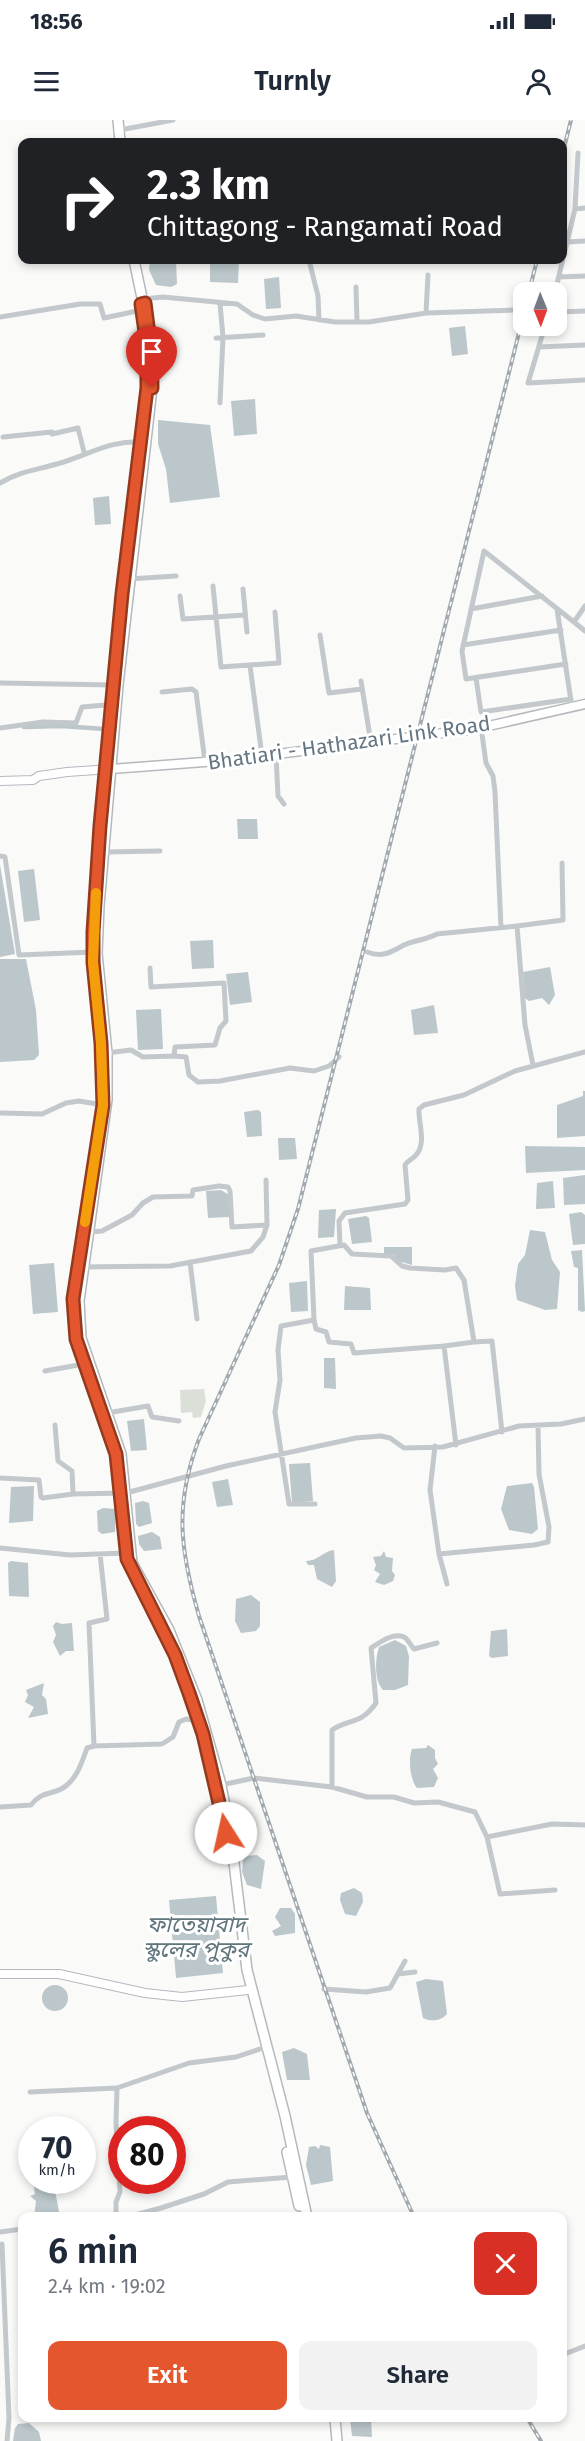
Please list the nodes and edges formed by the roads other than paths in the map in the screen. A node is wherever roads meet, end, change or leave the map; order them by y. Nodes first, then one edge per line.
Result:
1 (116, 120) edge
2 (173, 120) edge
3 (120, 130) junction
4 (116, 138) edge
5 (120, 138) edge
6 (578, 153) dead end
7 (577, 171) junction
8 (585, 171) edge
9 (585, 208) edge
10 (575, 209) junction
11 (585, 241) edge
12 (567, 242) joint
13 (133, 264) edge
14 (310, 264) edge
15 (562, 264) edge
16 (428, 275) dead end
17 (585, 276) edge
18 (559, 277) junction
19 (558, 282) edge
20 (356, 287) dead end
21 (143, 304) junction
22 (220, 304) junction
23 (513, 310) edge
24 (585, 311) edge
25 (567, 312) edge
26 (426, 314) junction
27 (0, 317) edge
28 (319, 320) junction
29 (357, 322) junction
30 (263, 335) dead end
31 (542, 336) edge
32 (219, 338) junction
33 (585, 345) edge
34 (539, 347) junction
35 (585, 380) edge
36 (220, 403) dead end
37 (3, 437) dead end
38 (144, 442) junction
39 (84, 452) junction
40 (0, 483) edge
41 (176, 576) dead end
42 (129, 579) junction
43 (213, 586) dead end
44 (243, 590) dead end
45 (180, 596) dead end
46 (542, 596) junction
47 (585, 606) edge
48 (557, 608) junction
49 (471, 609) junction
50 (275, 612) dead end
51 (245, 615) junction
52 (216, 617) junction
53 (574, 622) junction
54 (561, 630) junction
55 (585, 631) edge
56 (247, 632) dead end
57 (320, 635) dead end
58 (463, 645) junction
59 (566, 664) junction
60 (250, 666) junction
61 (476, 678) junction
62 (361, 681) dead end
63 (0, 683) edge
64 (113, 685) junction
65 (362, 689) junction
66 (162, 692) dead end
67 (571, 702) junction
68 (585, 704) edge
69 (114, 705) junction
70 (0, 728) edge
71 (481, 728) junction
72 (370, 743) junction
73 (276, 755) junction
74 (262, 756) junction
75 (205, 762) junction
76 (108, 769) junction
77 (0, 781) edge
78 (284, 804) dead end
79 (160, 851) dead end
80 (104, 852) junction
81 (0, 856) edge
82 (562, 863) dead end
83 (517, 926) junction
84 (501, 928) junction
85 (93, 952) junction
86 (367, 952) dead end
87 (150, 968) dead end
88 (585, 1052) edge
89 (107, 1053) junction
90 (174, 1056) junction
91 (339, 1057) dead end
92 (533, 1065) junction
93 (103, 1105) junction
94 (0, 1113) edge
95 (266, 1180) dead end
96 (267, 1225) junction
97 (90, 1232) junction
98 (340, 1245) junction
99 (190, 1262) junction
100 (81, 1267) junction
101 (197, 1318) dead end
102 (314, 1320) junction
103 (76, 1321) junction
104 (474, 1342) junction
105 (444, 1346) junction
106 (84, 1364) junction
107 (45, 1371) dead end
108 (107, 1413) junction
109 (585, 1419) edge
110 (179, 1421) dead end
111 (55, 1425) dead end
112 (538, 1425) junction
113 (502, 1432) junction
114 (456, 1445) junction
115 (435, 1446) junction
116 (282, 1454) junction
117 (0, 1478) edge
118 (124, 1493) junction
119 (73, 1494) junction
120 (315, 1504) dead end
121 (0, 1548) edge
122 (126, 1553) junction
123 (100, 1554) junction
124 (439, 1554) junction
125 (447, 1584) dead end
126 (437, 1642) dead end
127 (199, 1721) junction
128 (94, 1746) junction
129 (221, 1785) junction
130 (332, 1787) junction
131 (0, 1807) edge
132 (585, 1825) edge
133 (487, 1837) junction
134 (555, 1890) dead end
135 (405, 1961) dead end
136 (415, 1972) dead end
137 (0, 1974) edge
138 (398, 1974) junction
139 (324, 1989) dead end
140 (248, 1990) junction
141 (263, 2048) junction
142 (117, 2088) junction
143 (30, 2092) dead end
144 (291, 2177) junction
145 (115, 2212) edge
146 (146, 2212) edge
147 (300, 2212) edge
148 (306, 2212) edge
149 (18, 2230) edge
150 (0, 2232) edge
151 (2, 2244) dead end
152 (585, 2346) edge
153 (567, 2353) edge
154 (333, 2422) edge
155 (334, 2422) edge
156 (7, 2441) edge
157 (333, 2441) edge
158 (337, 2441) edge

1 - 3 highway
1 - 4 highway
2 - 3 street
3 - 5 highway
6 - 7 street
7 - 8 street
7 - 10 street
9 - 10 street
10 - 12 street
11 - 12 street
13 - 21 highway
14 - 28 street
15 - 18 street
16 - 26 street
17 - 18 street
18 - 19 street
20 - 29 street
21 - 22 street
21 - 27 street
21 - 38 highway
22 - 28 street
22 - 32 street
23 - 26 street
24 - 25 street
26 - 29 street
28 - 29 street
30 - 32 street
31 - 34 street
32 - 36 street
33 - 34 street
34 - 35 street
37 - 39 street
38 - 39 street
38 - 42 highway
38 - 64 highway
39 - 40 street
41 - 42 street
42 - 69 highway
43 - 52 street
44 - 51 street
45 - 52 street
46 - 48 street
46 - 49 street
46 - 49 street
47 - 53 street
48 - 53 street
48 - 54 street
49 - 58 street
50 - 60 street
51 - 52 street
51 - 56 street
52 - 60 street
53 - 55 street
54 - 58 street
54 - 59 street
57 - 65 street
58 - 61 street
59 - 61 street
59 - 67 street
60 - 74 street
61 - 67 street
62 - 65 street
63 - 64 street
64 - 69 highway
65 - 72 street
66 - 75 street
67 - 68 main road, Bhatiari - Hathazari Link Road
67 - 71 main road, Bhatiari - Hathazari Link Road
69 - 70 street
69 - 76 highway
71 - 72 main road, Bhatiari - Hathazari Link Road
71 - 84 street
72 - 73 main road, Bhatiari - Hathazari Link Road
73 - 74 main road, Bhatiari - Hathazari Link Road
73 - 78 street
74 - 75 main road, Bhatiari - Hathazari Link Road
75 - 76 main road, Bhatiari - Hathazari Link Road
76 - 77 street
76 - 80 highway
76 - 85 highway
79 - 80 street
80 - 89 highway
81 - 85 street
82 - 83 street
83 - 84 street
83 - 92 street
84 - 86 street
85 - 93 highway
87 - 90 street
88 - 92 street
89 - 90 street
89 - 97 highway
90 - 91 street
92 - 98 street
93 - 94 street
93 - 100 highway
95 - 96 street
96 - 97 street
96 - 99 street
97 - 100 highway
98 - 102 street
98 - 104 street
99 - 100 street
99 - 101 street
100 - 103 highway
102 - 105 street
102 - 116 street
103 - 106 highway
103 - 108 highway
104 - 105 street
104 - 113 street
105 - 114 street
106 - 107 street
106 - 118 highway
108 - 110 street
108 - 118 highway
109 - 112 street
111 - 119 street
112 - 113 street
112 - 124 street
113 - 114 street
114 - 115 street
115 - 116 street
115 - 124 street
116 - 118 street
116 - 120 street
117 - 119 street
118 - 119 street
118 - 122 highway
118 - 129 highway
121 - 123 street
122 - 123 street
122 - 127 highway
123 - 128 street
124 - 125 street
126 - 130 street
127 - 128 street
127 - 140 highway
128 - 131 street
129 - 130 street
129 - 148 highway
130 - 133 street
132 - 133 street
133 - 134 street
135 - 138 street
136 - 138 street
137 - 140 street
138 - 139 street
140 - 141 highway
141 - 142 street
141 - 144 highway
142 - 143 street
142 - 145 street
144 - 146 street
144 - 147 highway
149 - 150 street
151 - 156 street
152 - 153 street
154 - 157 highway
155 - 158 highway

